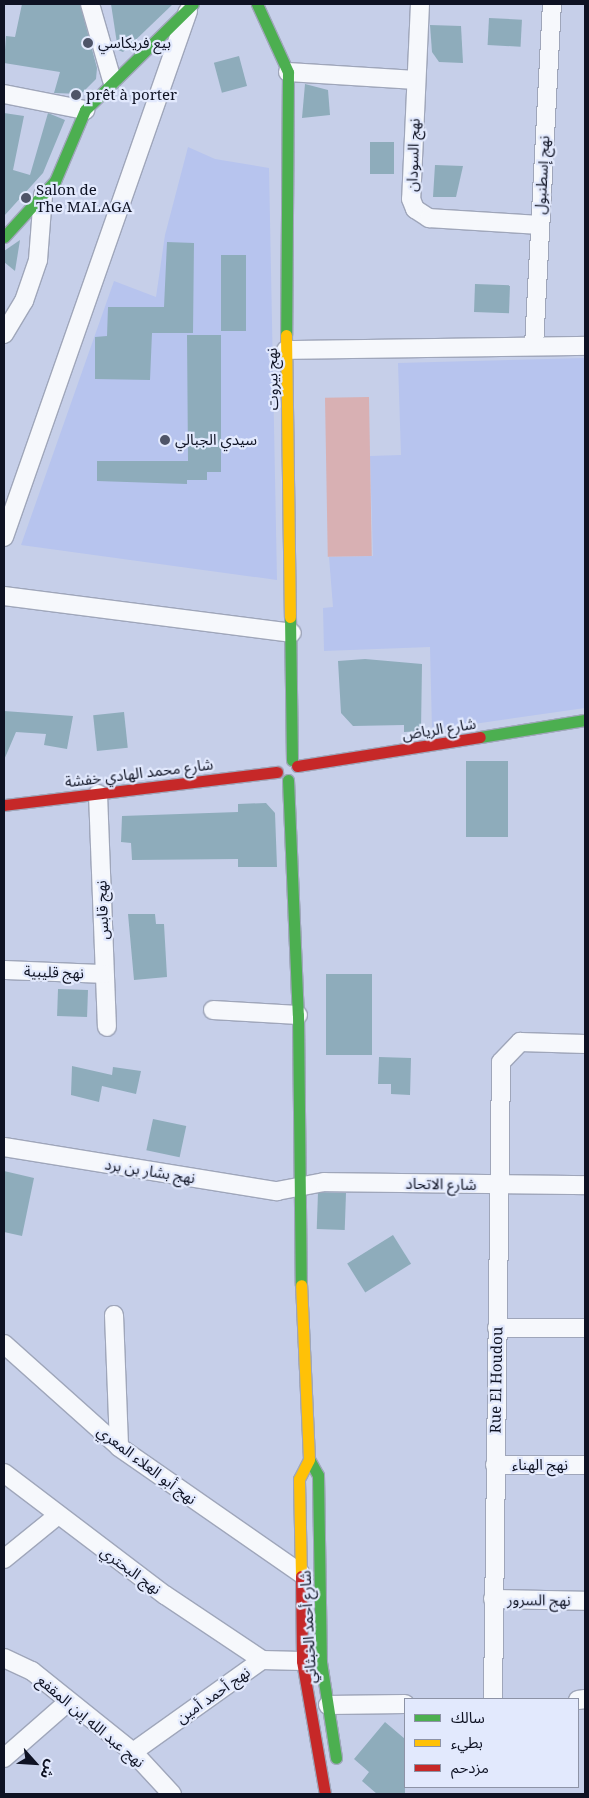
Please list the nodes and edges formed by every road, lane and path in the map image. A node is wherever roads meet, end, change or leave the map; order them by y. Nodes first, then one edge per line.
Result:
1 (90, 4) edge
2 (257, 4) edge
3 (420, 4) edge
4 (552, 4) edge
5 (190, 7) edge
6 (288, 72) junction
7 (112, 80) junction
8 (416, 80) junction
9 (4, 94) edge
10 (85, 110) junction
11 (43, 195) junction
12 (539, 225) junction
13 (4, 237) edge
14 (4, 334) edge
15 (534, 346) junction
16 (585, 346) edge
17 (286, 350) junction
18 (4, 537) edge
19 (4, 596) edge
20 (292, 633) junction
21 (585, 720) edge
22 (294, 763) junction
23 (277, 772) junction
24 (288, 780) junction
25 (98, 794) junction
26 (4, 806) edge
27 (4, 970) edge
28 (104, 974) junction
29 (213, 1010) dead end
30 (298, 1015) junction
31 (107, 1027) dead end
32 (585, 1044) edge
33 (4, 1147) edge
34 (499, 1185) junction
35 (585, 1185) edge
36 (297, 1190) junction
37 (114, 1315) dead end
38 (497, 1328) junction
39 (585, 1328) edge
40 (4, 1344) edge
41 (119, 1447) junction
42 (309, 1459) junction
43 (495, 1465) junction
44 (585, 1465) edge
45 (4, 1473) edge
46 (57, 1516) junction
47 (4, 1558) edge
48 (300, 1573) junction
49 (493, 1600) junction
50 (585, 1601) edge
51 (4, 1658) edge
52 (262, 1660) junction
53 (302, 1661) junction
54 (492, 1698) edge
55 (68, 1702) junction
56 (404, 1704) edge
57 (328, 1705) junction
58 (132, 1752) junction
59 (4, 1758) edge
60 (337, 1768) dead end
61 (172, 1794) edge
62 (325, 1794) edge

1 - 7 street
2 - 6 street, نهج بيروت
3 - 8 street, نهج السودان
4 - 12 street, نهج إسطنبول
5 - 7 street
5 - 18 street
6 - 8 street
6 - 17 street, نهج بيروت
7 - 10 street
8 - 12 street, نهج السودان
9 - 10 street
10 - 11 street
11 - 13 street
11 - 14 street
12 - 15 street, نهج إسطنبول
15 - 16 street
15 - 17 street
17 - 20 street, نهج بيروت
19 - 20 street
20 - 22 street, نهج بيروت
21 - 22 street, شارع الرياض
22 - 23 street
22 - 24 street
23 - 24 street
23 - 25 street, شارع محمد الهادي خفشة
24 - 30 street
25 - 26 street, شارع محمد الهادي خفشة
25 - 28 street, نهج قابس
27 - 28 street, نهج قليبية
28 - 31 street, نهج قابس
29 - 30 street
30 - 36 street
32 - 34 street, Rue El Houdou
33 - 36 street, نهج بشار بن برد
34 - 35 street, شارع الاتحاد
34 - 36 street, شارع الاتحاد
34 - 38 street, Rue El Houdou
36 - 42 street
37 - 41 street
38 - 39 street
38 - 43 street, Rue El Houdou
40 - 41 street, نهج أبو العلاء المعري
41 - 48 street, نهج أبو العلاء المعري
42 - 48 street
42 - 57 street, شارع أحمد الخبثاني
43 - 44 street, نهج الهناء
43 - 49 street, Rue El Houdou
45 - 46 street, نهج البحتري
46 - 47 street
46 - 52 street, نهج البحتري
48 - 53 street
49 - 50 street, نهج السرور
49 - 54 street, Rue El Houdou
51 - 55 street, نهج عبد الله إبن المقفع
52 - 53 street, نهج أحمد أمين
52 - 58 street, نهج أحمد أمين
53 - 62 street
55 - 58 street, نهج عبد الله إبن المقفع
55 - 59 street
56 - 57 street
57 - 60 street, شارع أحمد الخبثاني
58 - 61 street, نهج عبد الله إبن المقفع

